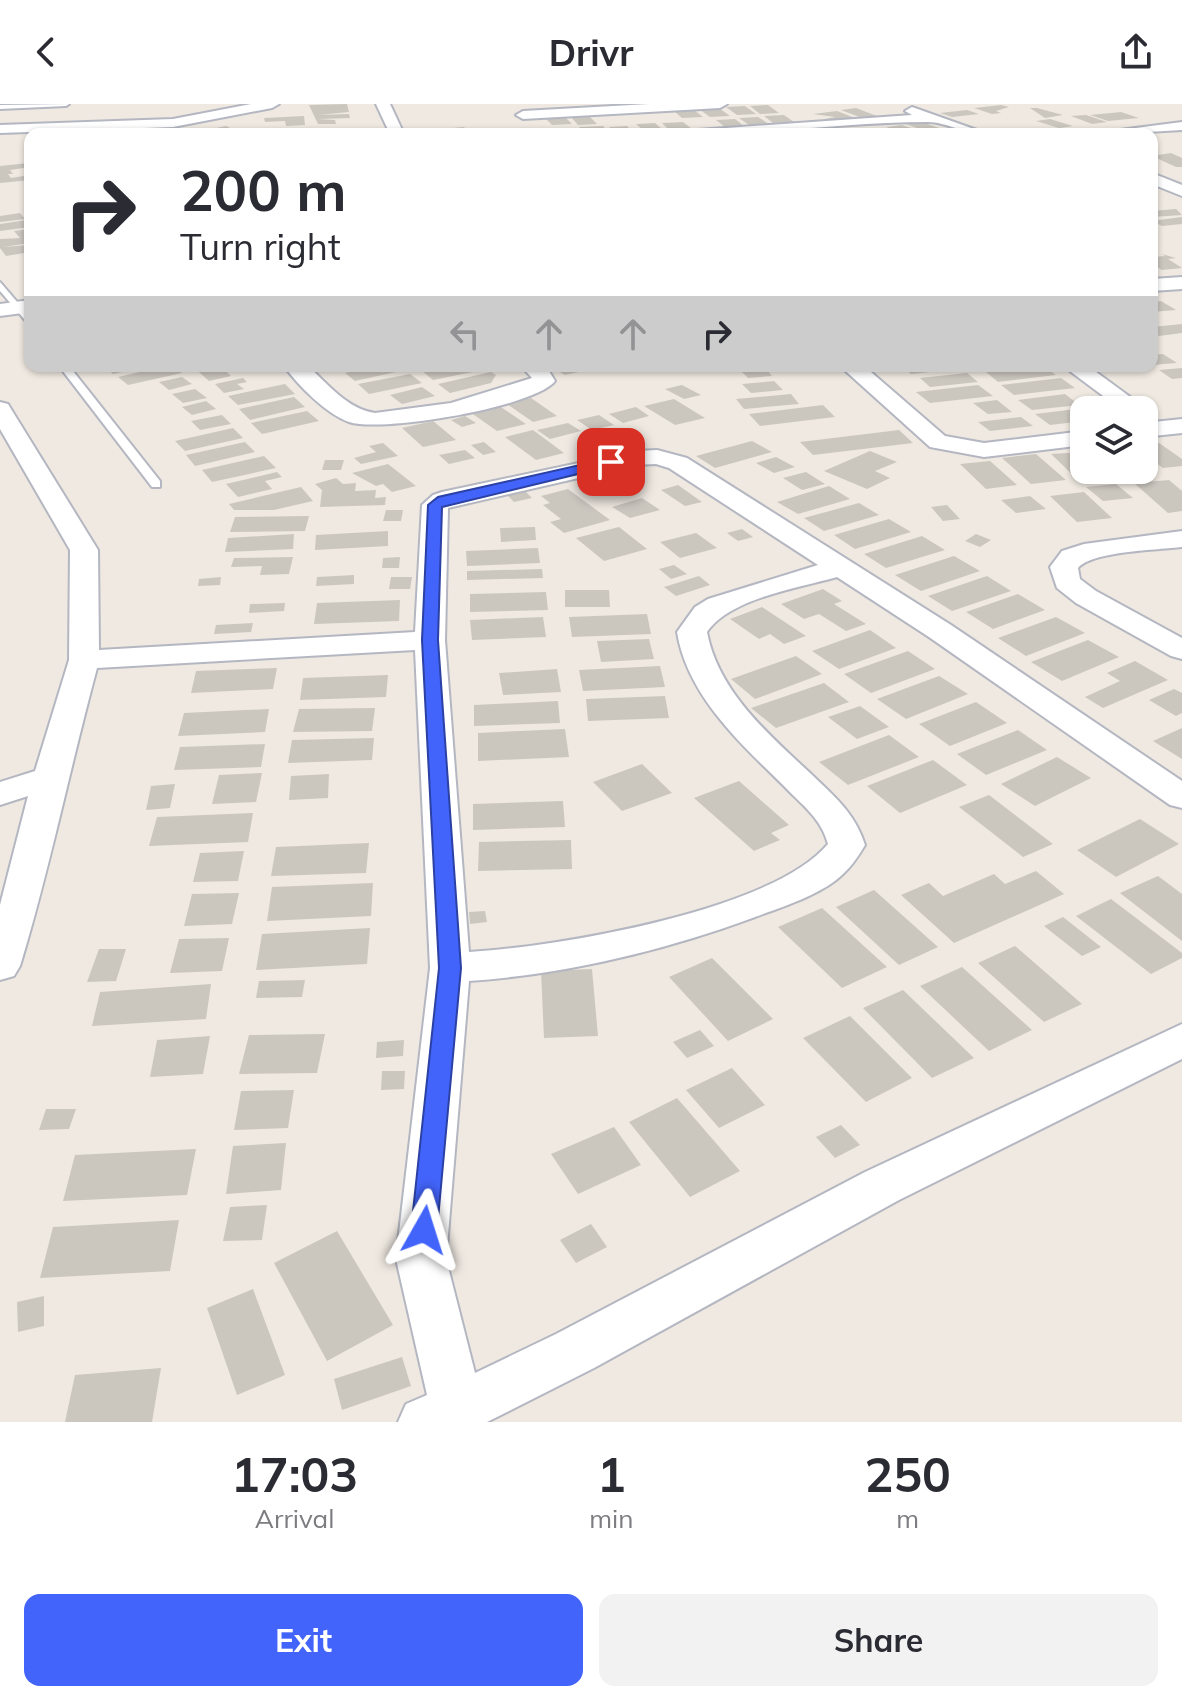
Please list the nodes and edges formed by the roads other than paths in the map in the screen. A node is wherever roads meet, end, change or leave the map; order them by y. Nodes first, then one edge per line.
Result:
1 (66, 104) edge
2 (272, 104) edge
3 (383, 104) edge
4 (512, 104) edge
5 (720, 104) edge
6 (893, 104) edge
7 (0, 107) edge
8 (523, 115) junction
9 (931, 118) junction
10 (173, 123) junction
11 (1182, 126) edge
12 (87, 128) edge
13 (185, 128) edge
14 (394, 128) edge
15 (535, 128) edge
16 (785, 128) edge
17 (962, 128) edge
18 (0, 129) edge
19 (1158, 129) edge
20 (24, 130) edge
21 (1158, 179) edge
22 (1182, 179) edge
23 (1158, 180) edge
24 (1182, 191) edge
25 (0, 285) edge
26 (1158, 285) edge
27 (1179, 285) edge
28 (20, 312) edge
29 (69, 372) edge
30 (302, 372) edge
31 (540, 372) edge
32 (858, 372) edge
33 (1083, 372) edge
34 (1117, 396) edge
35 (1, 411) edge
36 (1070, 440) edge
37 (156, 484) dead end
38 (1182, 539) edge
39 (838, 568) junction
40 (430, 640) junction
41 (1182, 650) edge
42 (84, 660) junction
43 (50, 777) junction
44 (0, 794) edge
45 (1182, 797) edge
46 (0, 966) edge
47 (450, 968) junction
48 (1182, 1040) edge
49 (441, 1416) edge

1 - 7 lane
2 - 10 street
3 - 14 street
4 - 8 street
5 - 8 street
6 - 9 street
8 - 15 street
9 - 16 street
9 - 17 street
10 - 12 street
10 - 13 street
11 - 19 street
18 - 20 street
21 - 22 street
23 - 24 street
25 - 28 lane
26 - 27 street
29 - 37 lane
30 - 31 street
32 - 36 street
33 - 34 street
35 - 42 street
38 - 41 street
39 - 40 street
39 - 45 street
39 - 47 street
40 - 42 street
40 - 47 street
42 - 43 street
43 - 44 street
43 - 46 street
47 - 49 street
48 - 49 street

